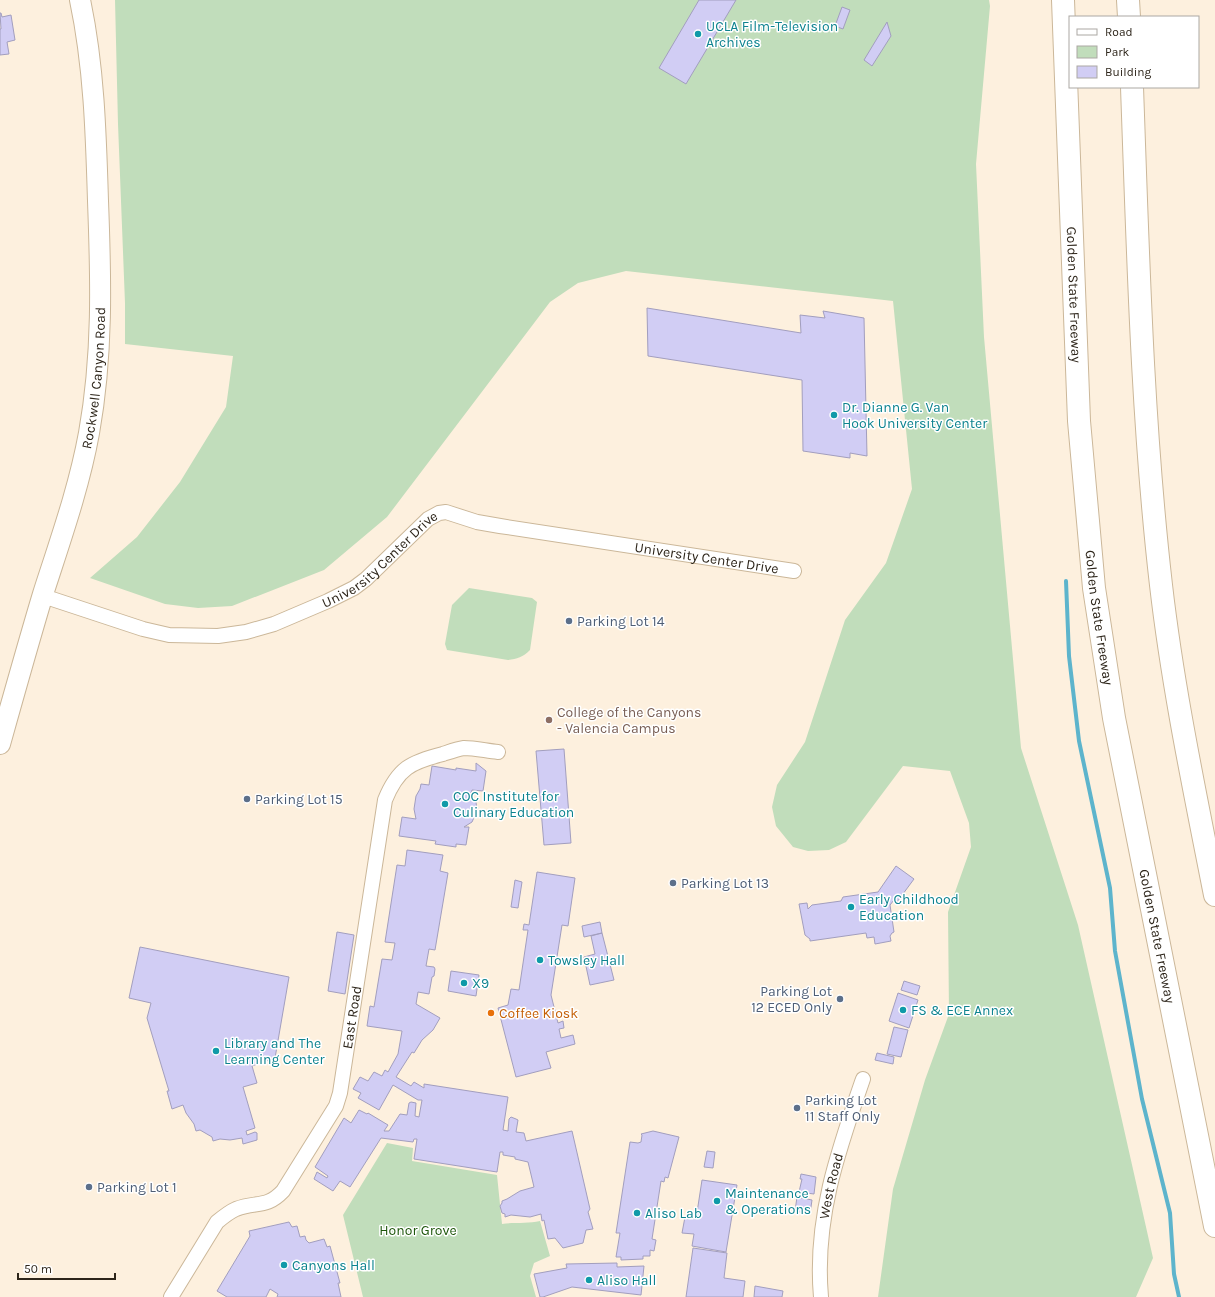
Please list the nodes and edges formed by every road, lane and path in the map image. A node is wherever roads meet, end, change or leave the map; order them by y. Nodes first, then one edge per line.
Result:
1 (80, 0) edge
2 (1062, 6) edge
3 (1132, 88) edge
4 (794, 571) dead end
5 (43, 596) junction
6 (0, 744) edge
7 (498, 752) dead end
8 (1215, 895) edge
9 (863, 1079) dead end
10 (1215, 1226) edge
11 (171, 1297) edge
12 (821, 1297) edge

1 - 5 street, Rockwell Canyon Road
2 - 10 highway, Golden State Freeway
3 - 8 highway
4 - 5 street, University Center Drive
5 - 6 street, Rockwell Canyon Road
7 - 11 street, East Road
9 - 12 street, West Road

